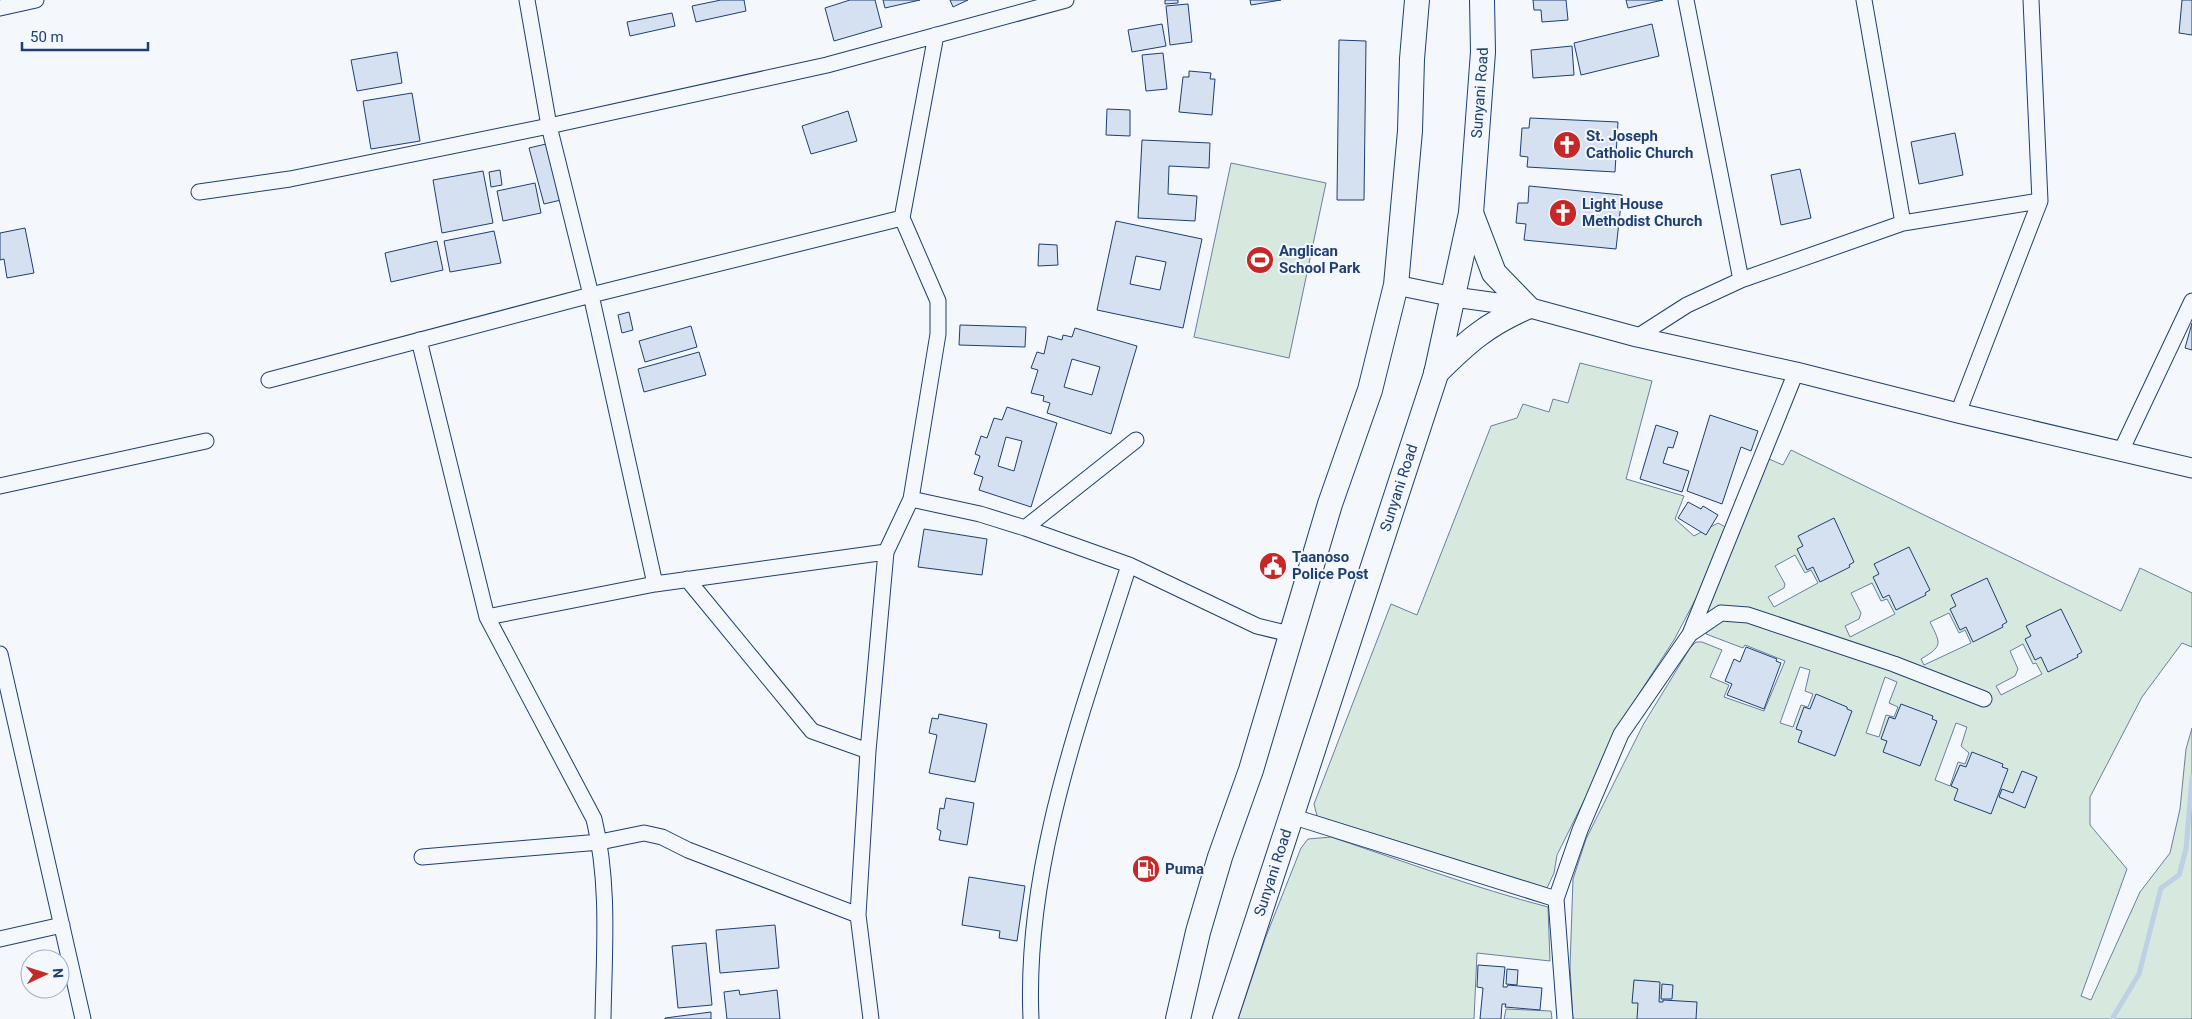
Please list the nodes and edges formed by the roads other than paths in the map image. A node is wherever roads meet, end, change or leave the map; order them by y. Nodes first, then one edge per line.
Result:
1 (36, 0) edge
2 (527, 0) edge
3 (1066, 0) edge
4 (1417, 0) edge
5 (1482, 0) edge
6 (1686, 0) edge
7 (1864, 0) edge
8 (2030, 0) edge
9 (0, 8) edge
10 (936, 35) junction
11 (549, 126) junction
12 (199, 192) dead end
13 (2040, 201) junction
14 (1471, 213) junction
15 (902, 218) junction
16 (1903, 224) junction
17 (1741, 280) junction
18 (1396, 285) junction
19 (591, 295) junction
20 (1454, 297) junction
21 (2192, 301) edge
22 (1527, 308) junction
23 (1637, 337) junction
24 (419, 340) junction
25 (1796, 372) junction
26 (1436, 374) junction
27 (269, 380) dead end
28 (1958, 413) junction
29 (1136, 440) dead end
30 (206, 441) dead end
31 (2121, 451) junction
32 (2192, 468) edge
33 (0, 486) edge
34 (911, 499) junction
35 (1025, 528) junction
36 (886, 552) junction
37 (1128, 565) junction
38 (687, 579) junction
39 (655, 584) junction
40 (487, 617) junction
41 (1290, 634) junction
42 (1690, 634) junction
43 (0, 654) edge
44 (1984, 699) dead end
45 (868, 751) junction
46 (1292, 816) junction
47 (600, 842) junction
48 (422, 857) dead end
49 (1556, 899) junction
50 (858, 915) junction
51 (62, 925) junction
52 (0, 939) edge
53 (83, 1019) edge
54 (603, 1019) edge
55 (871, 1019) edge
56 (1031, 1019) edge
57 (1178, 1019) edge
58 (1225, 1019) edge
59 (1565, 1019) edge

1 - 9 street
2 - 11 street
3 - 10 street
4 - 18 main road
5 - 14 main road, Sunyani Road
6 - 17 street
7 - 16 street
8 - 13 street
10 - 11 street
10 - 15 street
11 - 12 street
11 - 19 street
13 - 16 street
13 - 28 street
14 - 20 main road, Sunyani Road
14 - 22 main road
15 - 19 street
15 - 34 street
16 - 17 street
17 - 23 street
18 - 20 street
18 - 41 main road
19 - 24 street
19 - 39 street
20 - 22 street
20 - 26 main road, Sunyani Road
21 - 31 street
22 - 23 street
22 - 26 main road
23 - 25 street
24 - 27 street
24 - 40 street
25 - 28 street
25 - 42 street
26 - 46 main road, Sunyani Road
28 - 31 street
29 - 35 street
30 - 33 street
31 - 32 street
34 - 35 street
34 - 36 street
35 - 37 street
36 - 38 street
36 - 45 street
37 - 41 street
37 - 56 street
38 - 39 street
38 - 45 street
39 - 40 street
40 - 47 street
41 - 57 main road
42 - 44 street
42 - 49 street
43 - 51 street
45 - 50 street
46 - 49 street
46 - 58 main road, Sunyani Road
47 - 48 street
47 - 50 street
47 - 54 street
49 - 59 street
50 - 55 street
51 - 52 street
51 - 53 street

